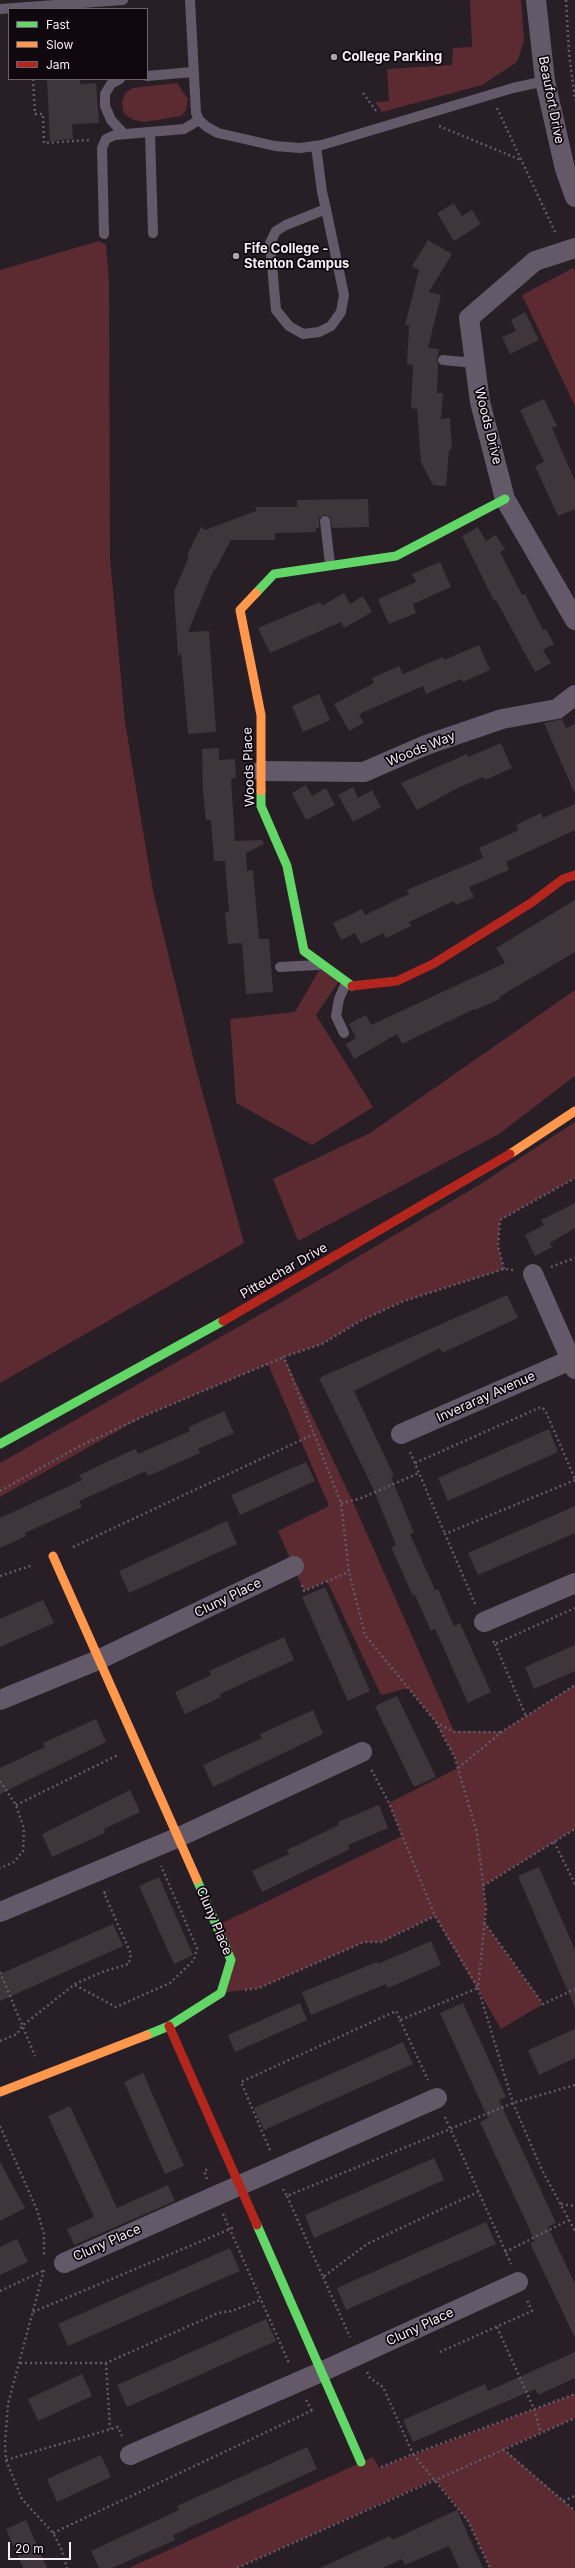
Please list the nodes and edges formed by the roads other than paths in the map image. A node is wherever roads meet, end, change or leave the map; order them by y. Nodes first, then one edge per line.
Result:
1 (123, 0) edge
2 (190, 0) edge
3 (536, 0) edge
4 (14, 8) edge
5 (193, 72) junction
6 (148, 76) edge
7 (118, 80) edge
8 (545, 81) junction
9 (199, 120) junction
10 (150, 133) junction
11 (124, 134) junction
12 (316, 146) junction
13 (575, 197) edge
14 (326, 209) junction
15 (104, 234) dead end
16 (153, 234) dead end
17 (570, 250) edge
18 (443, 360) dead end
19 (475, 363) junction
20 (505, 499) junction
21 (325, 521) dead end
22 (330, 564) junction
23 (575, 620) edge
24 (575, 695) edge
25 (261, 771) junction
26 (575, 875) edge
27 (322, 965) junction
28 (280, 967) dead end
29 (346, 983) junction
30 (344, 1033) dead end
31 (575, 1111) edge
32 (533, 1274) road end
33 (574, 1363) edge
34 (402, 1434) road end
35 (0, 1444) edge
36 (53, 1556) road end
37 (294, 1566) road end
38 (575, 1583) edge
39 (484, 1622) road end
40 (98, 1660) junction
41 (0, 1700) edge
42 (362, 1752) road end
43 (183, 1846) junction
44 (0, 1912) edge
45 (168, 2026) junction
46 (0, 2092) edge
47 (437, 2098) road end
48 (239, 2186) junction
49 (64, 2262) dead end
50 (518, 2282) road end
51 (321, 2372) junction
52 (130, 2454) road end
53 (361, 2462) road end

1 - 4 lane
2 - 5 lane
3 - 8 street, Beaufort Drive
5 - 6 lane
5 - 9 lane
7 - 11 lane
8 - 12 lane
8 - 13 street, Beaufort Drive
9 - 10 lane
9 - 12 lane
10 - 11 lane
10 - 16 lane
11 - 15 lane
12 - 14 lane
14 - 14 lane
17 - 19 street, Woods Drive
18 - 19 lane
19 - 20 street, Woods Drive
20 - 22 street, Woods Place
20 - 23 street, Woods Drive
21 - 22 lane
22 - 25 street, Woods Place
24 - 25 street, Woods Way
25 - 27 street, Woods Place
26 - 29 street
27 - 28 lane
27 - 29 street, Woods Place
29 - 30 lane
31 - 35 street, Pitteuchar Drive
32 - 33 street, Inveraray Avenue
33 - 34 street, Inveraray Avenue
36 - 40 street, Cluny Place
37 - 40 street, Cluny Place
38 - 39 street
40 - 41 street, Cluny Place
40 - 43 street, Cluny Place
42 - 43 street
43 - 44 street
43 - 45 street, Cluny Place
45 - 46 street
45 - 48 street
47 - 48 street, Cluny Place
48 - 49 street, Cluny Place
48 - 51 street
50 - 51 street, Cluny Place
51 - 52 street, Cluny Place
51 - 53 street

